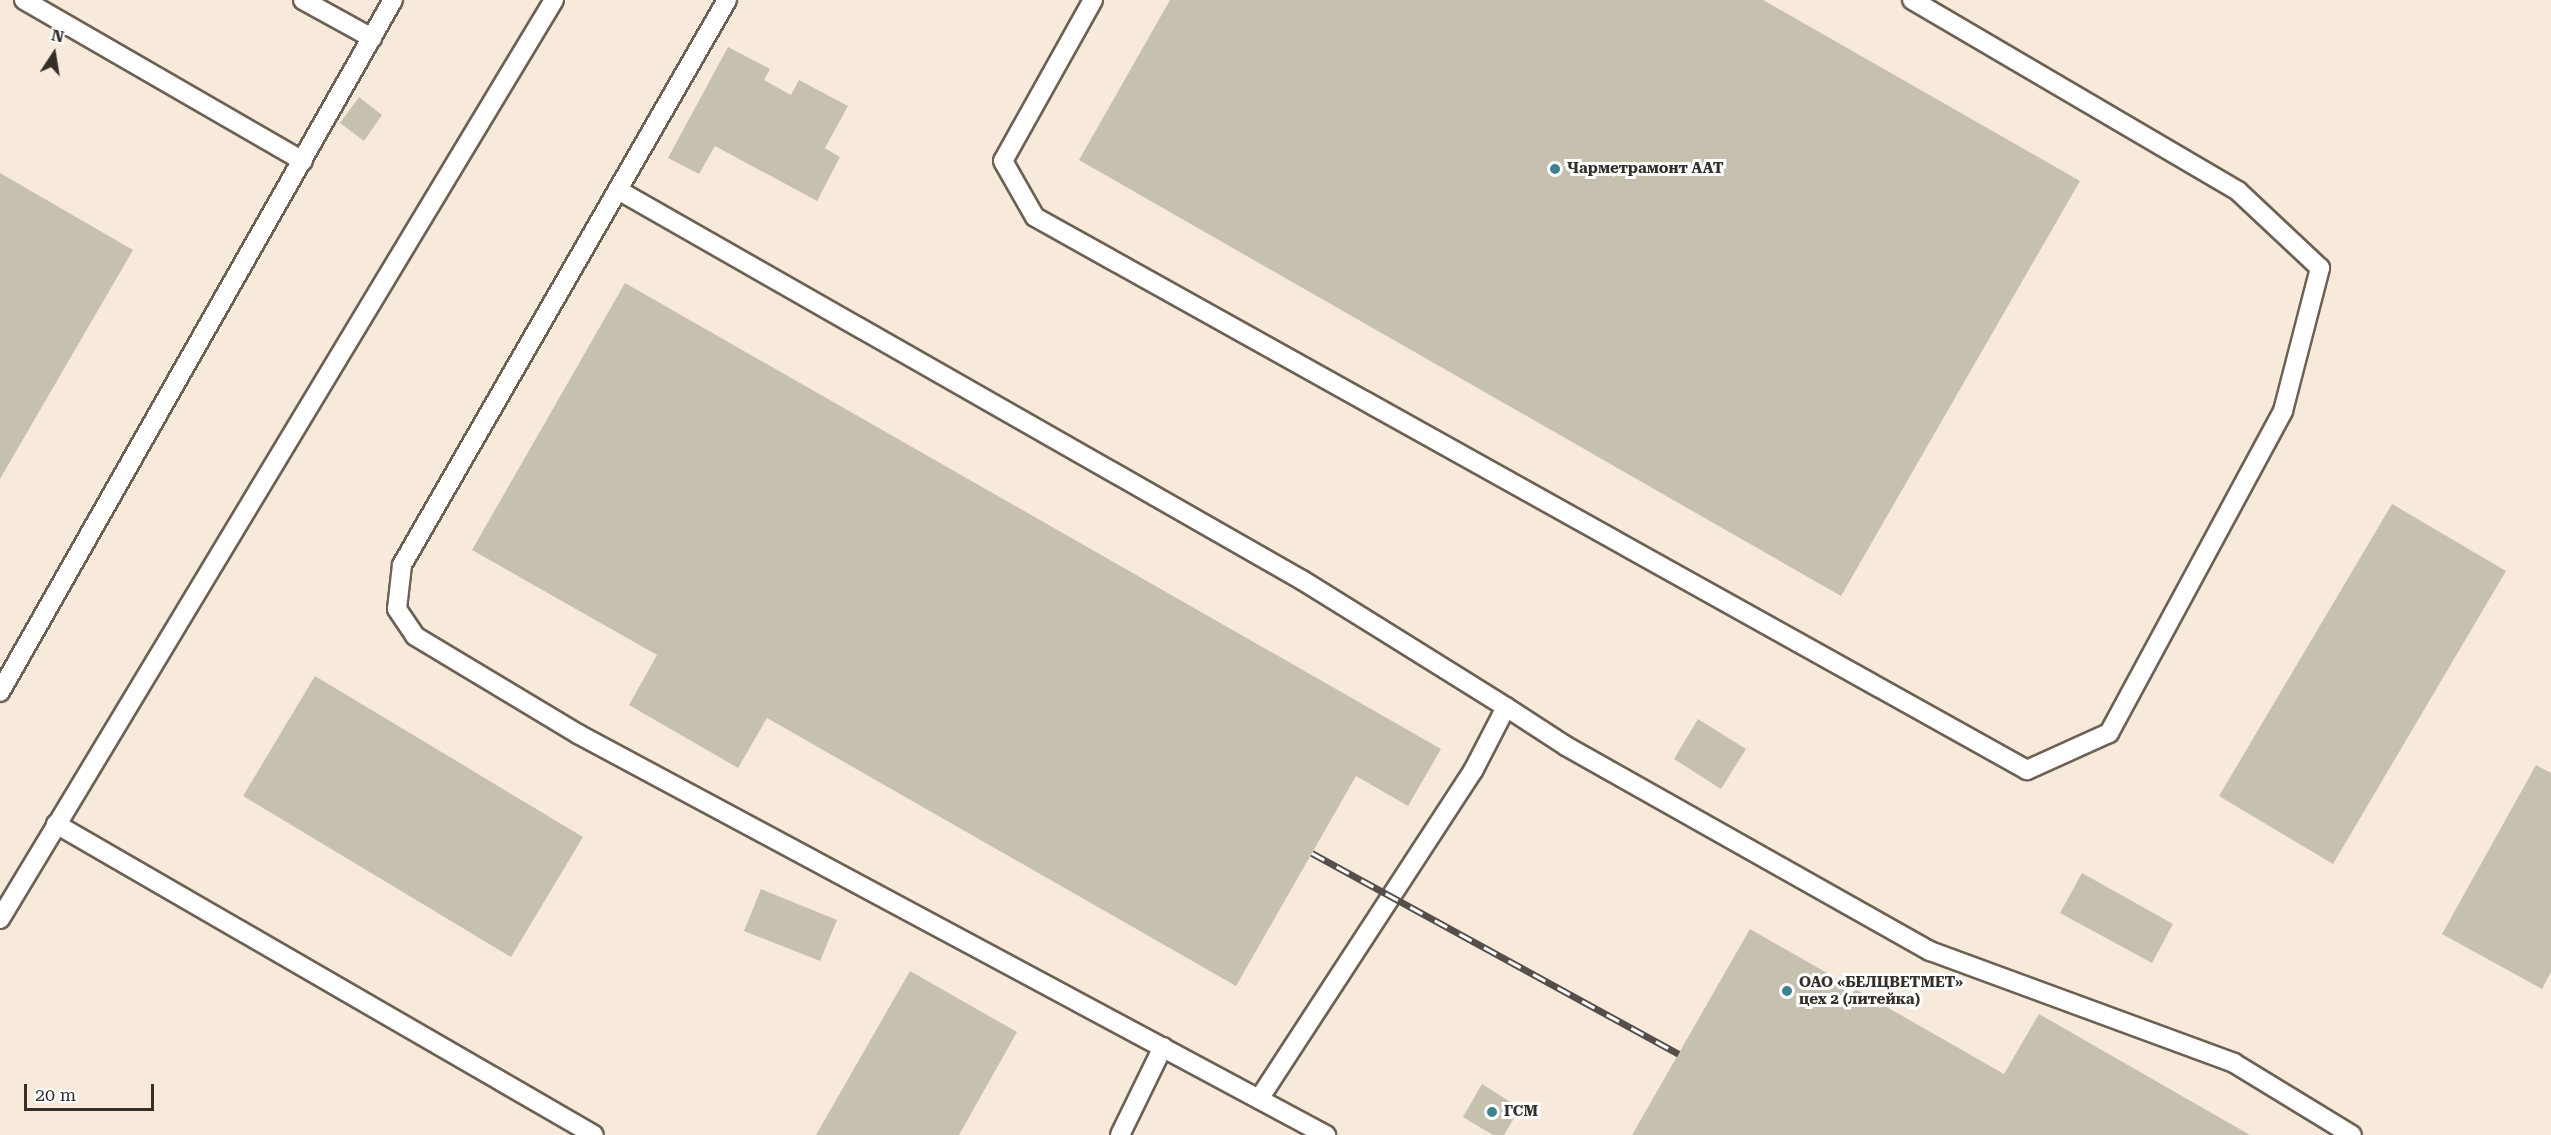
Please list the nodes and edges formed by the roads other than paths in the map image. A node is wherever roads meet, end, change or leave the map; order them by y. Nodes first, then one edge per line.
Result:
1 (24, 0) edge
2 (303, 0) edge
3 (393, 0) edge
4 (554, 0) edge
5 (727, 0) edge
6 (1093, 0) edge
7 (1912, 0) edge
8 (372, 38) junction
9 (303, 161) junction
10 (618, 190) junction
11 (0, 692) edge
12 (1506, 707) junction
13 (56, 824) junction
14 (0, 919) edge
15 (1163, 1047) junction
16 (1259, 1099) junction
17 (594, 1135) edge
18 (1120, 1135) edge
19 (1326, 1135) edge
20 (2352, 1135) edge

1 - 9 lane
2 - 8 lane
3 - 8 lane
4 - 13 lane
5 - 10 lane
6 - 7 lane
8 - 9 lane
9 - 11 lane
10 - 12 lane
10 - 15 lane
12 - 16 lane
12 - 20 lane
13 - 14 lane
13 - 17 lane
15 - 16 lane
15 - 18 lane
16 - 19 lane

